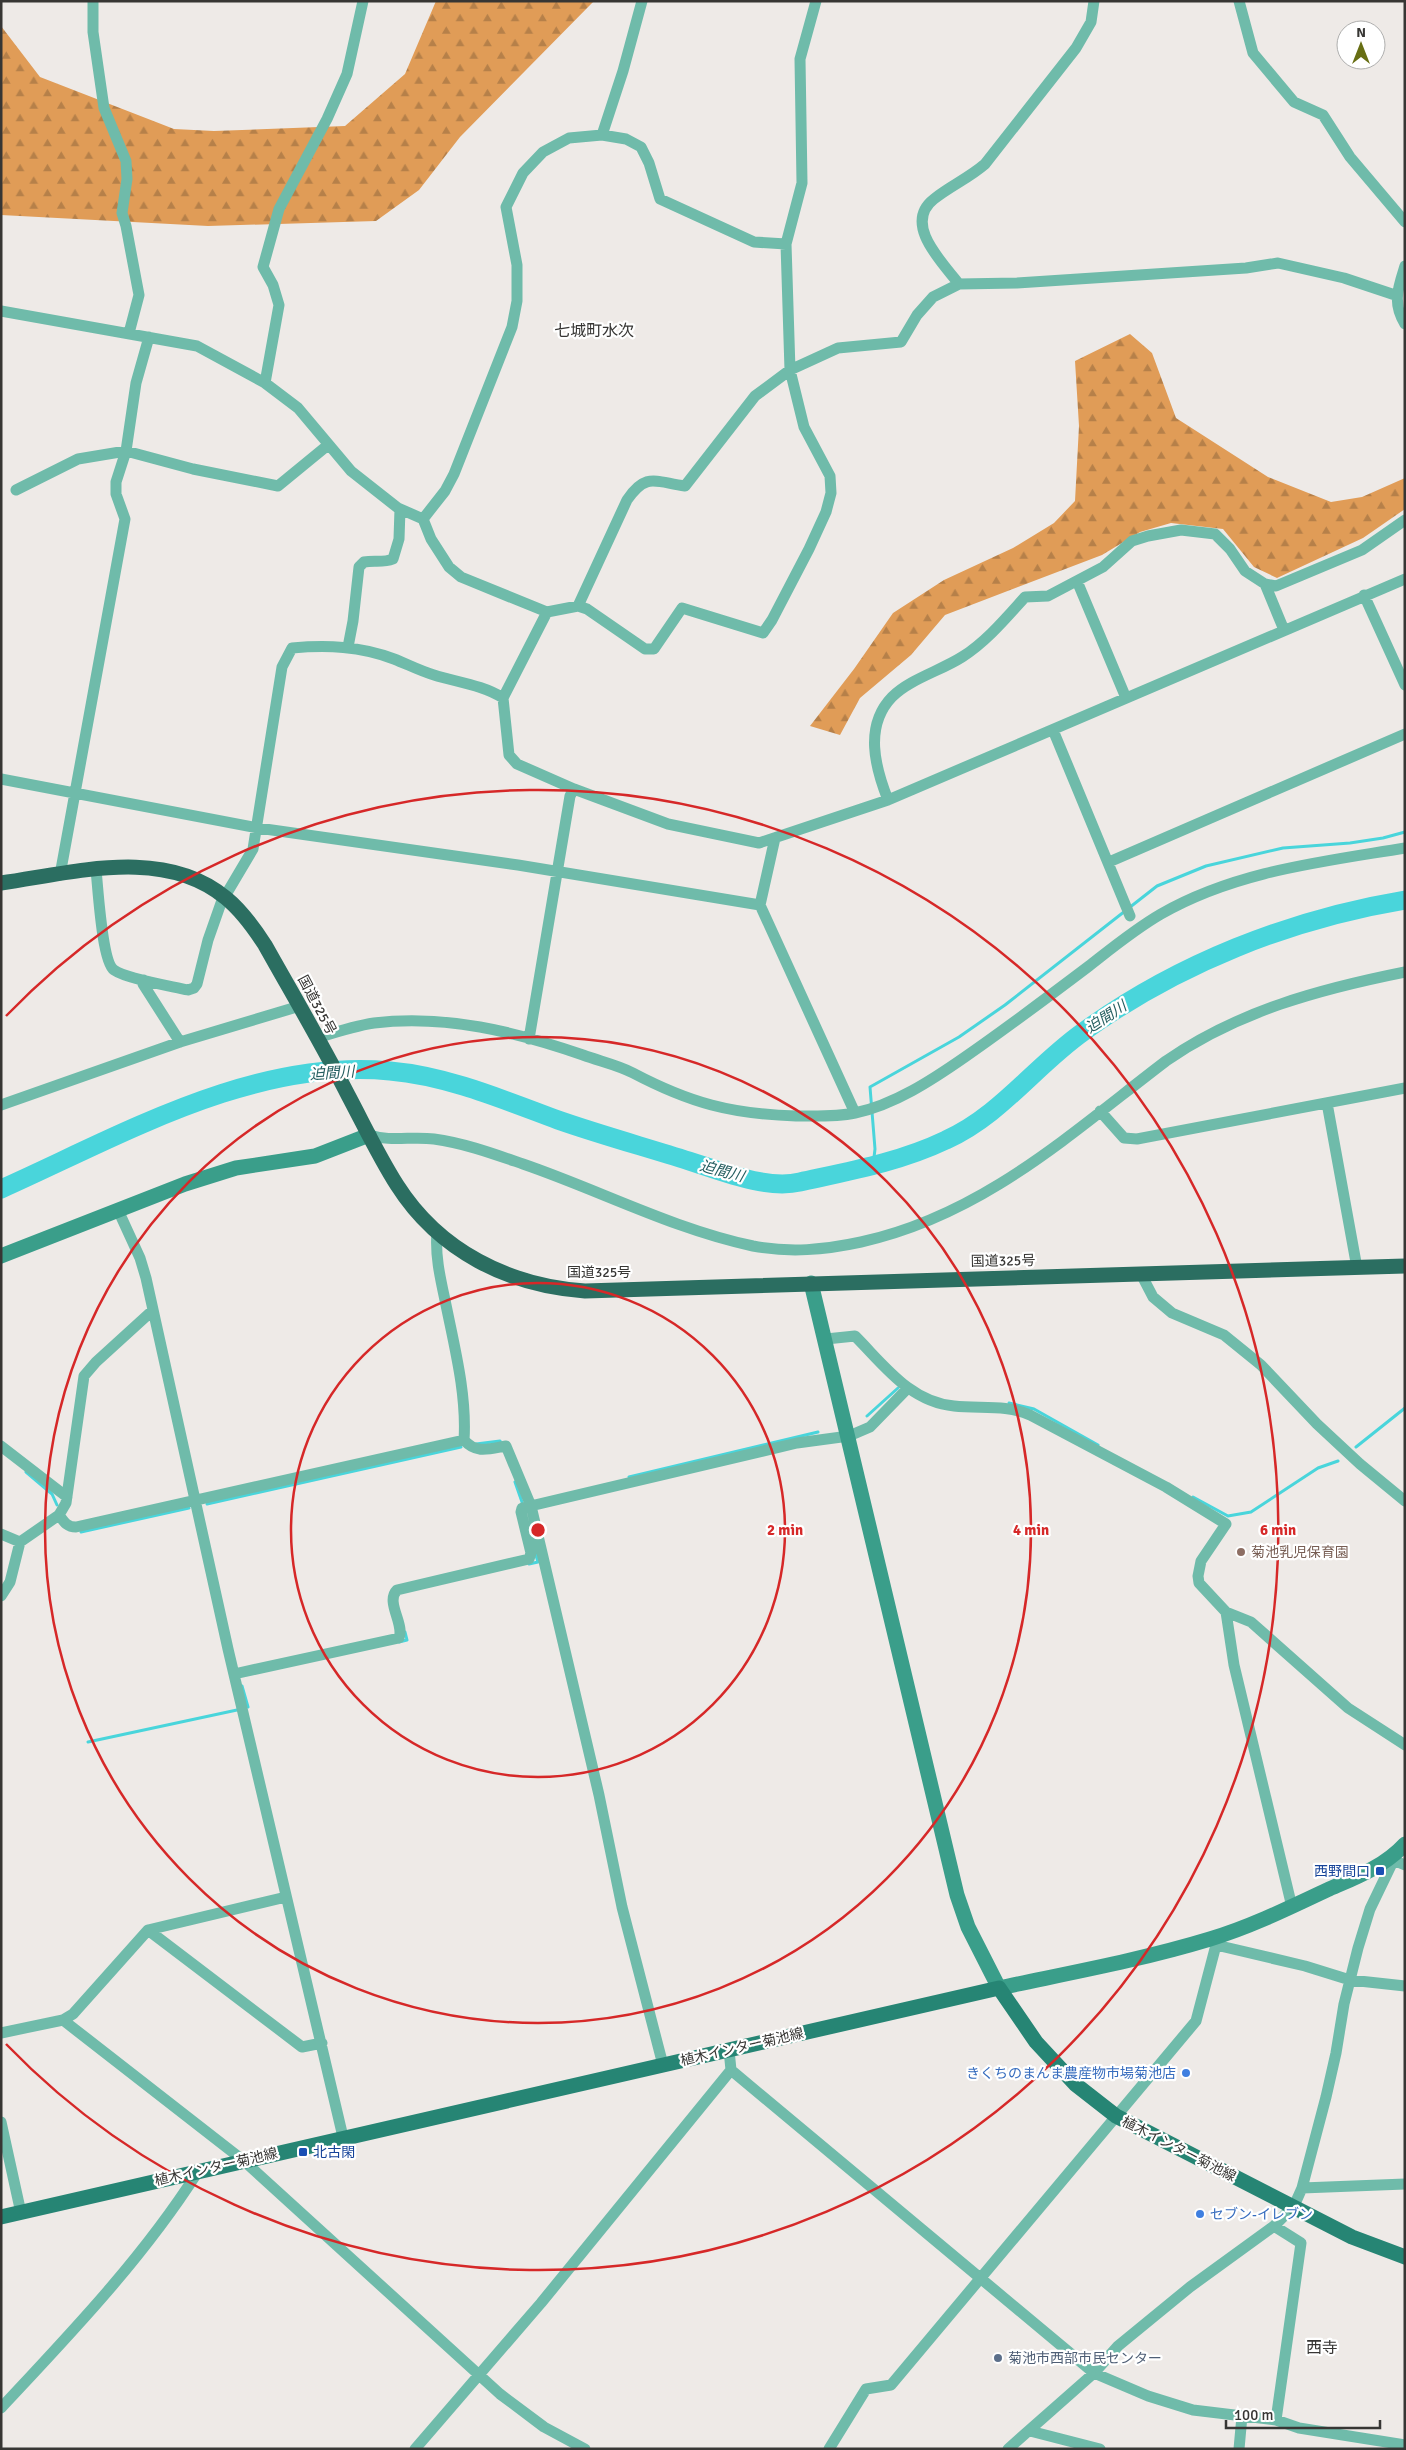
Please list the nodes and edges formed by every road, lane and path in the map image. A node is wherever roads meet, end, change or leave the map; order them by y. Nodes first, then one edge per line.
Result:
1 (92, 1) edge
2 (364, 1) edge
3 (642, 1) edge
4 (816, 1) edge
5 (1094, 1) edge
6 (1239, 1) edge
7 (602, 135) junction
8 (1405, 222) edge
9 (786, 244) junction
10 (1405, 266) edge
11 (960, 284) junction
12 (1395, 295) junction
13 (1, 311) edge
14 (1405, 324) edge
15 (130, 333) junction
16 (150, 337) junction
17 (790, 370) junction
18 (265, 383) junction
19 (328, 445) junction
20 (126, 451) junction
21 (16, 490) dead end
22 (400, 509) junction
23 (424, 519) junction
24 (1405, 520) edge
25 (1405, 579) edge
26 (1077, 580) junction
27 (1265, 584) junction
28 (1364, 595) junction
29 (578, 606) junction
30 (547, 612) junction
31 (1284, 630) junction
32 (348, 646) junction
33 (1405, 685) edge
34 (503, 698) junction
35 (1126, 698) junction
36 (1053, 730) junction
37 (1405, 734) edge
38 (1, 779) edge
39 (574, 789) junction
40 (74, 794) junction
41 (888, 800) junction
42 (258, 828) junction
43 (775, 838) junction
44 (1405, 848) edge
45 (1109, 862) junction
46 (96, 870) junction
47 (558, 871) junction
48 (60, 875) junction
49 (1, 883) edge
50 (226, 897) junction
51 (760, 905) junction
52 (1130, 916) dead end
53 (1405, 972) edge
54 (144, 980) junction
55 (300, 1006) junction
56 (530, 1039) junction
57 (180, 1042) junction
58 (318, 1042) junction
59 (1405, 1088) edge
60 (1327, 1103) junction
61 (1, 1106) edge
62 (1100, 1111) junction
63 (855, 1113) junction
64 (370, 1135) junction
65 (118, 1210) junction
66 (437, 1232) junction
67 (1, 1256) edge
68 (1405, 1266) edge
69 (1357, 1268) junction
70 (1141, 1274) junction
71 (811, 1283) junction
72 (152, 1311) junction
73 (826, 1339) junction
74 (907, 1389) junction
75 (849, 1436) junction
76 (464, 1440) junction
77 (1, 1446) edge
78 (67, 1497) junction
79 (196, 1500) junction
80 (1405, 1501) edge
81 (531, 1506) junction
82 (59, 1515) junction
83 (1, 1534) edge
84 (20, 1542) junction
85 (1, 1596) edge
86 (1226, 1612) junction
87 (234, 1674) junction
88 (1405, 1745) edge
89 (1400, 1856) edge
90 (286, 1897) junction
91 (1292, 1907) junction
92 (148, 1930) junction
93 (1214, 1941) junction
94 (1350, 1980) junction
95 (1405, 1986) edge
96 (999, 1988) junction
97 (63, 2020) junction
98 (1, 2033) edge
99 (322, 2043) junction
100 (729, 2050) junction
101 (663, 2065) junction
102 (732, 2070) junction
103 (1116, 2116) junction
104 (1, 2122) edge
105 (343, 2137) junction
106 (244, 2161) junction
107 (197, 2172) junction
108 (1405, 2184) edge
109 (1302, 2188) junction
110 (1294, 2206) junction
111 (21, 2212) junction
112 (1, 2217) edge
113 (1274, 2226) junction
114 (1405, 2257) edge
115 (981, 2278) junction
116 (1094, 2373) junction
117 (478, 2374) junction
118 (1, 2408) edge
119 (1242, 2416) junction
120 (1276, 2420) junction
121 (1030, 2431) junction
122 (1368, 2444) edge
123 (1405, 2445) edge
124 (415, 2449) edge
125 (585, 2449) edge
126 (829, 2449) edge
127 (1008, 2449) edge
128 (1100, 2449) edge
129 (1239, 2449) edge

1 - 15 street
2 - 18 street
3 - 7 street
4 - 9 street
5 - 11 street
6 - 8 street
7 - 9 street
7 - 23 street
9 - 17 street
10 - 12 street
11 - 12 street
11 - 17 street
12 - 14 street
13 - 15 street
15 - 16 street
16 - 18 street
16 - 20 street
17 - 29 street
17 - 29 street
18 - 19 street
19 - 20 street
19 - 22 street
20 - 21 street
20 - 40 street
22 - 23 street
22 - 32 street
23 - 30 street
24 - 27 street
25 - 28 street
26 - 27 street
26 - 35 street
26 - 41 street
27 - 31 street
28 - 31 street
28 - 33 street
29 - 30 street
30 - 34 street
31 - 35 street
32 - 34 street
32 - 42 street
34 - 39 street
35 - 36 street
36 - 41 street
36 - 45 street
37 - 45 street
38 - 40 street
39 - 43 street
39 - 47 street
40 - 42 street
40 - 48 street
41 - 43 street
42 - 47 street
42 - 50 street
43 - 51 street
44 - 63 street
45 - 52 street
46 - 48 highway, 国道325号
46 - 50 highway, 国道325号
46 - 54 street
47 - 51 street
47 - 56 street
48 - 49 highway, 国道325号
50 - 54 street
50 - 55 highway, 国道325号
51 - 63 street
53 - 62 street
54 - 57 street
55 - 57 street
55 - 58 highway, 国道325号
56 - 58 street
56 - 63 street
57 - 61 street
58 - 64 highway, 国道325号
59 - 60 street
60 - 62 street
60 - 69 street
62 - 64 street
64 - 65 street
64 - 66 highway, 国道325号
65 - 67 street
65 - 72 street
66 - 71 highway, 国道325号
66 - 76 street
68 - 69 highway, 国道325号
69 - 70 highway, 国道325号
70 - 71 highway, 国道325号
70 - 80 street
71 - 73 street
72 - 78 street
72 - 79 street
73 - 74 street
73 - 75 street
74 - 75 street
74 - 86 street
75 - 81 street
75 - 96 street
76 - 79 street
76 - 81 street
77 - 78 street
78 - 82 street
79 - 82 street
79 - 87 street
81 - 87 street
81 - 101 street
82 - 84 street
83 - 84 street
84 - 85 street
86 - 88 street
86 - 91 street
87 - 90 street
89 - 91 street
89 - 94 street
90 - 92 street
90 - 99 street
91 - 93 street
92 - 97 street
92 - 99 street
93 - 94 street
93 - 96 street
93 - 103 street
94 - 95 street
94 - 109 street
96 - 100 main road, 植木インター菊池線
96 - 103 main road, 植木インター菊池線
97 - 98 street
97 - 106 street
99 - 105 street
100 - 101 main road, 植木インター菊池線
100 - 102 street
101 - 105 main road, 植木インター菊池線
102 - 115 street
102 - 117 street
103 - 110 main road, 植木インター菊池線
103 - 115 street
104 - 111 street
105 - 106 main road, 植木インター菊池線
106 - 107 main road, 植木インター菊池線
106 - 117 street
107 - 111 main road, 植木インター菊池線
107 - 118 street
108 - 109 street
109 - 110 street
110 - 113 street
110 - 114 main road, 植木インター菊池線
111 - 112 main road, 植木インター菊池線
113 - 116 street
113 - 120 street
115 - 116 street
115 - 126 street
116 - 119 street
116 - 121 street
117 - 124 street
117 - 125 street
119 - 120 street
119 - 129 street
120 - 122 street
121 - 127 street
121 - 128 street
122 - 123 street

